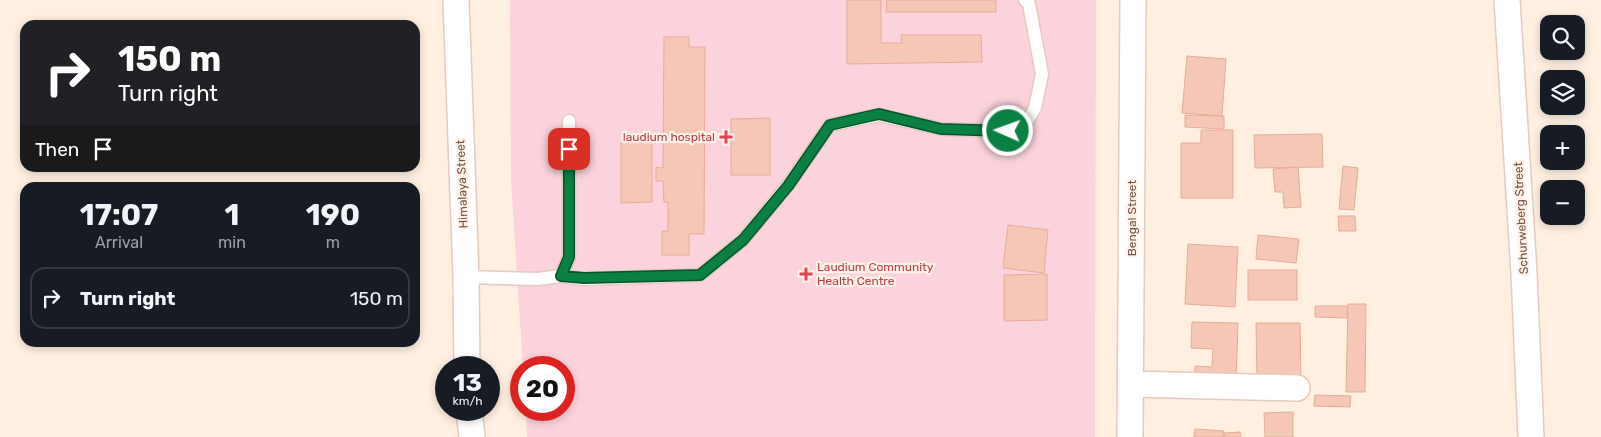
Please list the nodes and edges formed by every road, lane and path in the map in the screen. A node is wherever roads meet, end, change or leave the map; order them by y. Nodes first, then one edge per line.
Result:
1 (456, 0) edge
2 (1025, 0) edge
3 (1133, 0) edge
4 (1507, 0) edge
5 (569, 121) dead end
6 (561, 276) junction
7 (466, 277) junction
8 (467, 356) edge
9 (1131, 384) junction
10 (1297, 388) dead end
11 (470, 421) edge
12 (472, 437) edge
13 (1130, 437) edge
14 (1531, 437) edge

1 - 7 street, Himalaya Street
2 - 6 lane
3 - 9 street, Bengal Street
4 - 14 street, Schurweberg Street
5 - 6 lane
6 - 7 lane
7 - 8 street, Himalaya Street
9 - 10 street
9 - 13 street, Bengal Street
11 - 12 street

